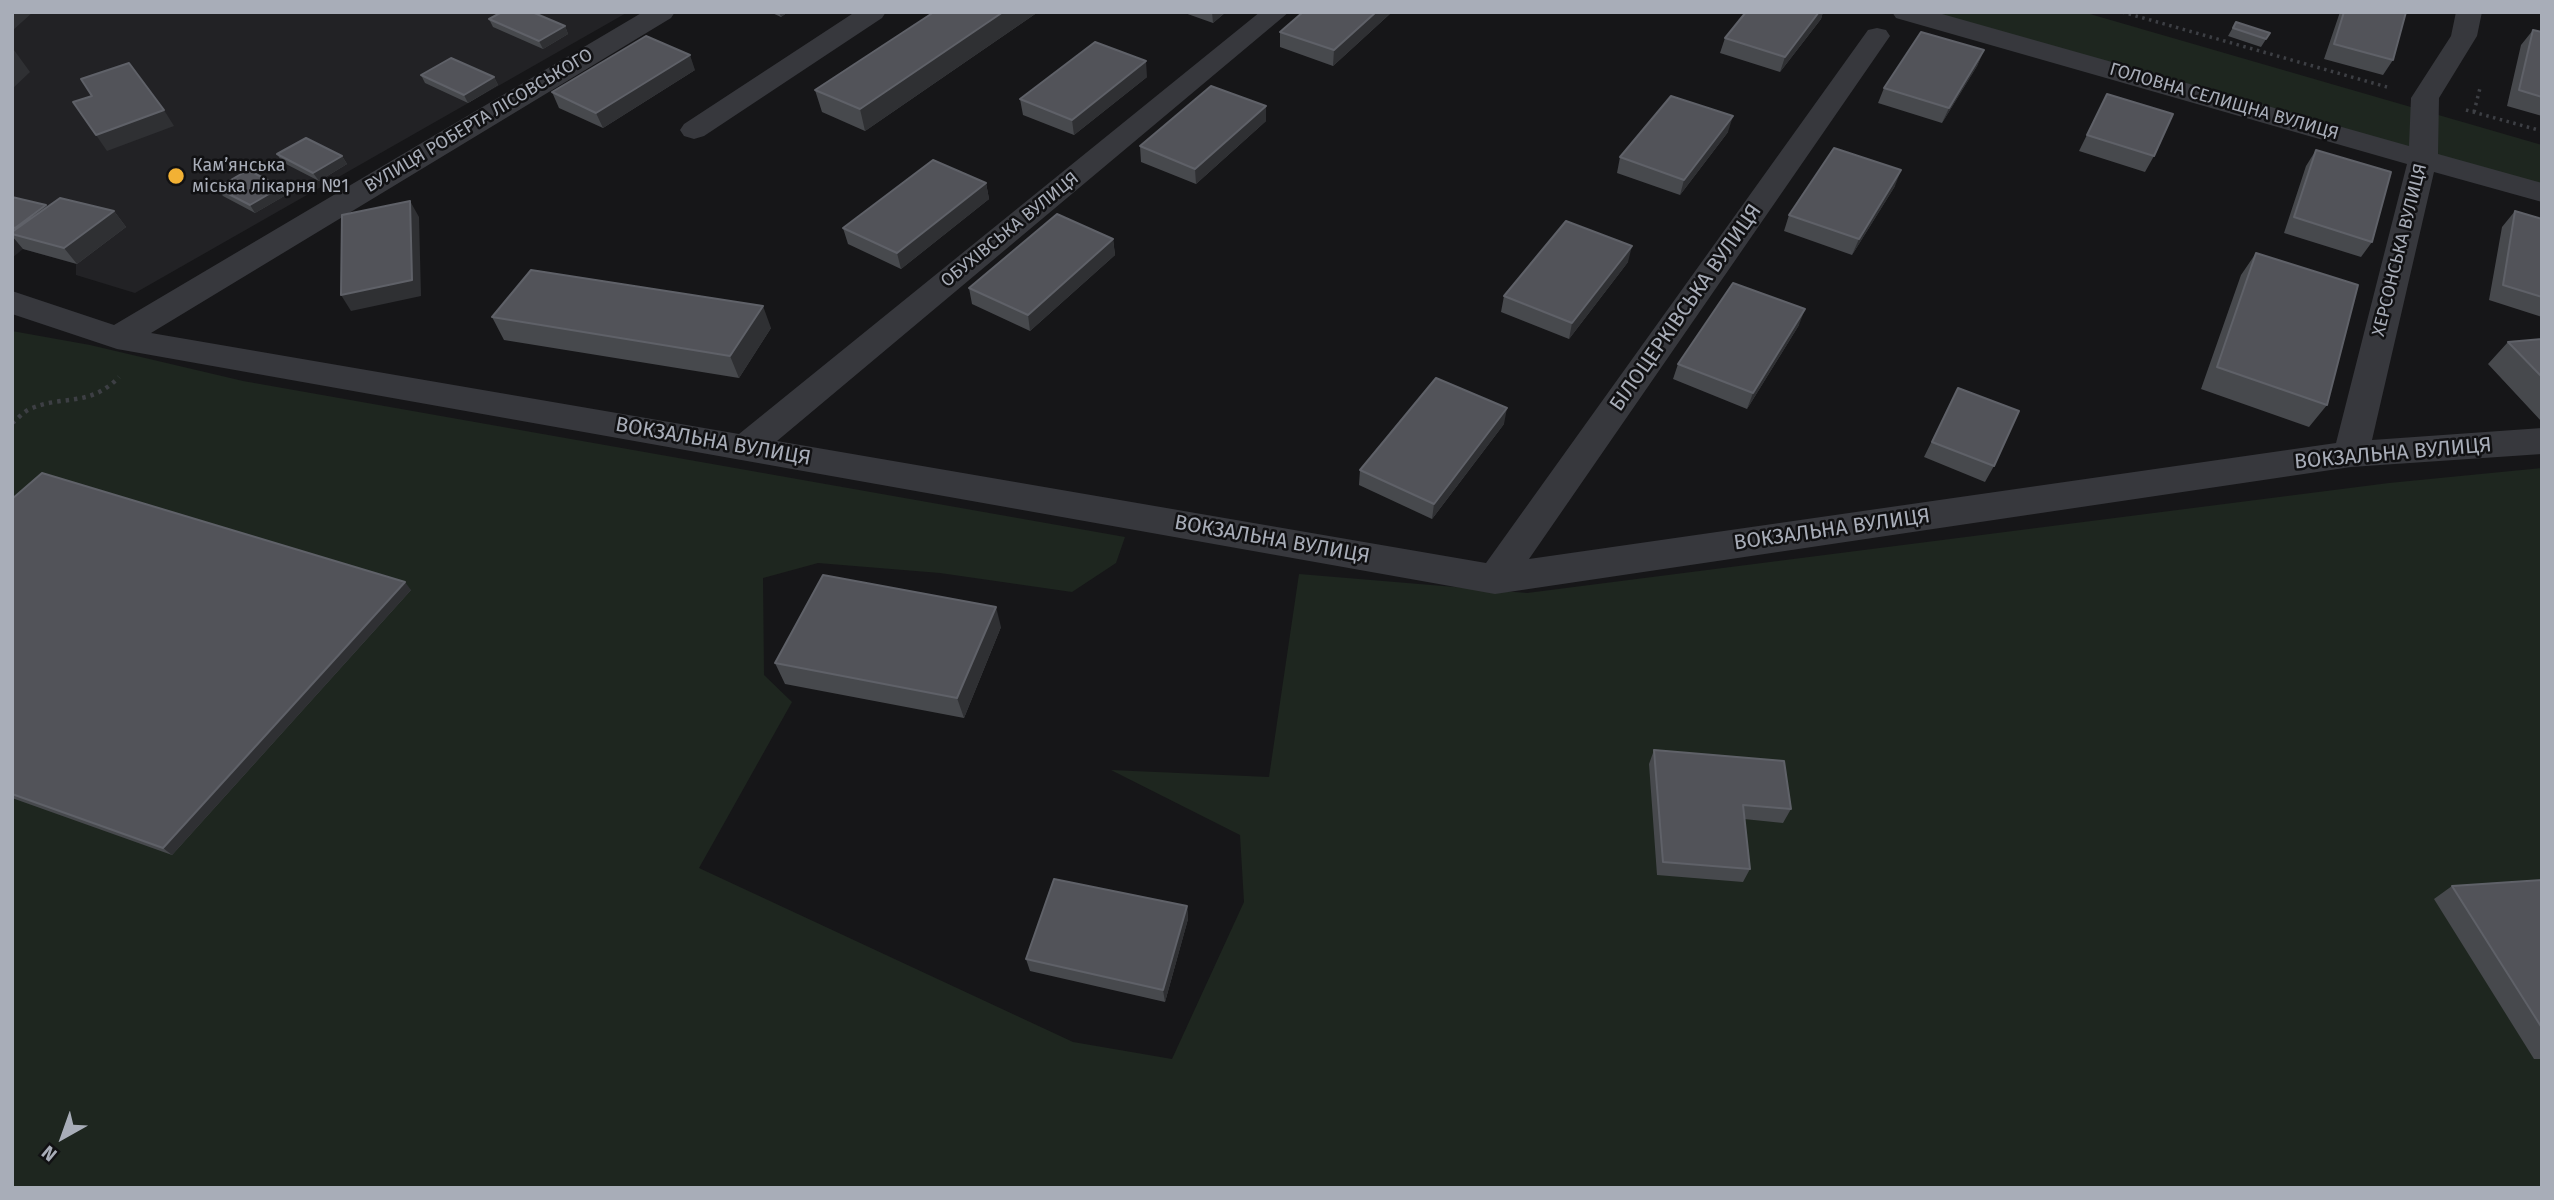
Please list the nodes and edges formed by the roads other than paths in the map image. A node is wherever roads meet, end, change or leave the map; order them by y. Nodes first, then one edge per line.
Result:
1 (662, 12) edge
2 (873, 12) edge
3 (1276, 12) edge
4 (1905, 12) edge
5 (2469, 12) edge
6 (1877, 36) dead end
7 (694, 130) dead end
8 (2423, 158) junction
9 (2542, 193) edge
10 (12, 302) edge
11 (117, 338) junction
12 (2542, 441) edge
13 (745, 448) junction
14 (2351, 454) junction
15 (1495, 579) junction

1 - 11 street, ВУЛИЦЯ РОБЕРТА ЛІСОВСЬКОГО
2 - 7 street
3 - 13 street, ОБУХІВСЬКА ВУЛИЦЯ
4 - 8 street, ГОЛОВНА СЕЛИЩНА ВУЛИЦЯ
5 - 8 street, ХЕРСОНСЬКА ВУЛИЦЯ
6 - 15 street, БІЛОЦЕРКІВСЬКА ВУЛИЦЯ
8 - 9 street, ГОЛОВНА СЕЛИЩНА ВУЛИЦЯ
8 - 14 street, ХЕРСОНСЬКА ВУЛИЦЯ
10 - 11 street, ВОКЗАЛЬНА ВУЛИЦЯ
11 - 13 street, ВОКЗАЛЬНА ВУЛИЦЯ
12 - 14 street, ВОКЗАЛЬНА ВУЛИЦЯ
13 - 15 street, ВОКЗАЛЬНА ВУЛИЦЯ
14 - 15 street, ВОКЗАЛЬНА ВУЛИЦЯ

